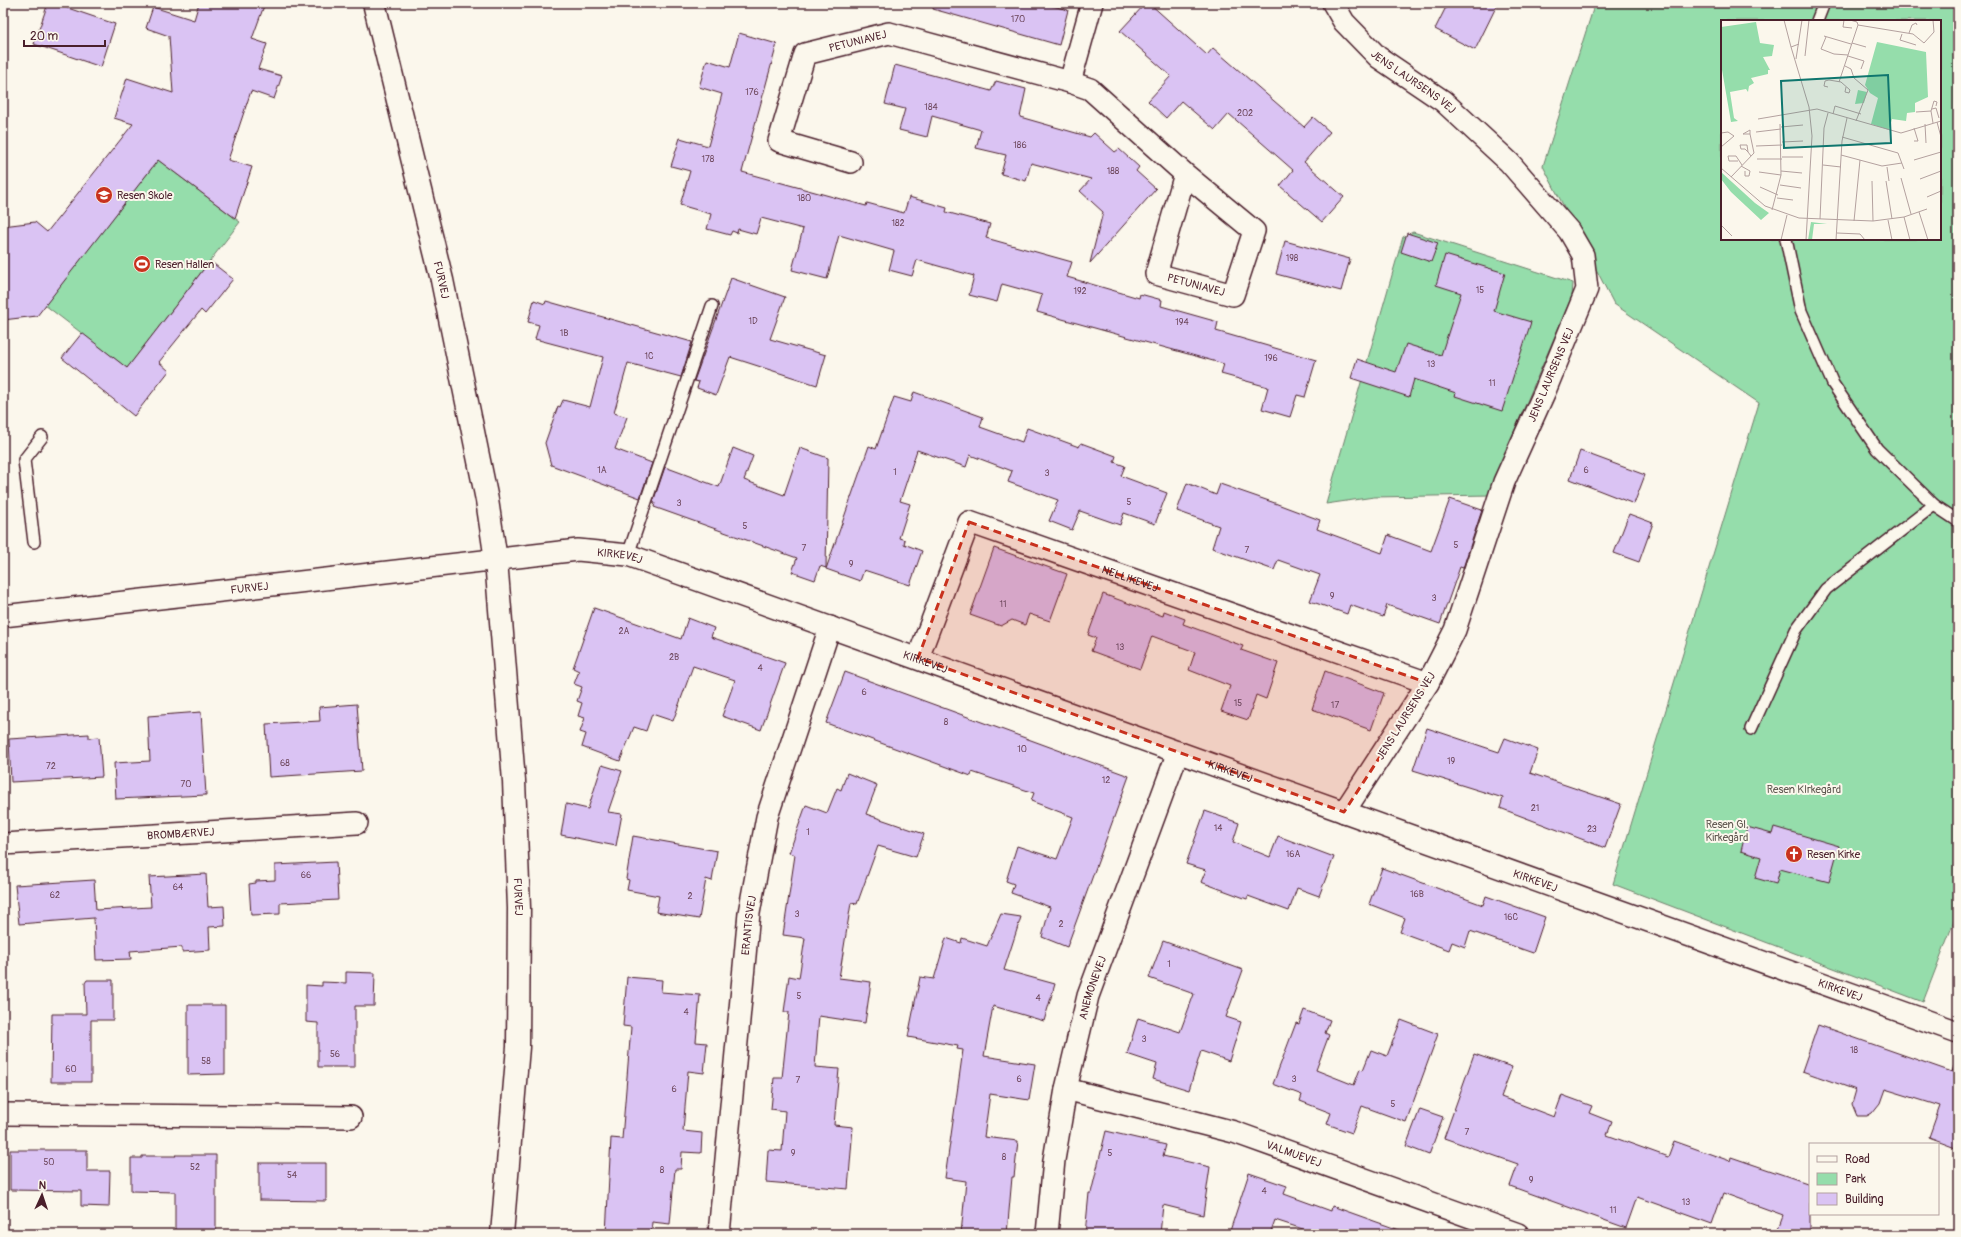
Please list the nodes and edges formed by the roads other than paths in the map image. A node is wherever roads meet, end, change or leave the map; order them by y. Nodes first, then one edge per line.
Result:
1 (374, 3) edge
2 (1092, 3) edge
3 (1332, 3) edge
4 (1824, 3) edge
5 (1817, 20) edge
6 (1070, 82) junction
7 (851, 162) dead end
8 (1185, 174) junction
9 (1786, 240) edge
10 (712, 306) dead end
11 (42, 437) dead end
12 (1934, 505) junction
13 (1958, 521) edge
14 (34, 542) dead end
15 (628, 555) junction
16 (496, 560) junction
17 (3, 616) edge
18 (830, 627) junction
19 (918, 658) junction
20 (1428, 683) junction
21 (1751, 729) dead end
22 (1178, 752) junction
23 (1344, 812) junction
24 (357, 823) dead end
25 (3, 844) edge
26 (1958, 1032) edge
27 (1066, 1089) junction
28 (3, 1114) edge
29 (351, 1117) dead end
30 (502, 1234) edge
31 (719, 1234) edge
32 (1047, 1234) edge
33 (1518, 1234) edge

1 - 16 main road, FURVEJ
2 - 6 street
3 - 20 street, JENS LAURSENS VEJ
4 - 5 lane
6 - 7 street, PETUNIAVEJ
6 - 8 street, PETUNIAVEJ
8 - 8 street, PETUNIAVEJ
9 - 12 lane
10 - 15 lane
11 - 14 lane
12 - 13 lane
12 - 21 lane
15 - 16 street, KIRKEVEJ
15 - 18 street, KIRKEVEJ
16 - 17 street, FURVEJ
16 - 30 main road, FURVEJ
18 - 19 street, KIRKEVEJ
18 - 31 street, ERANTISVEJ
19 - 20 street, NELLIKEVEJ
19 - 22 street, KIRKEVEJ
20 - 23 street, JENS LAURSENS VEJ
22 - 23 street, KIRKEVEJ
22 - 27 street, ANEMONEVEJ
23 - 26 street, KIRKEVEJ
24 - 25 street, BROMBÆRVEJ
27 - 32 street, ANEMONEVEJ
27 - 33 street, VALMUEVEJ
28 - 29 street

